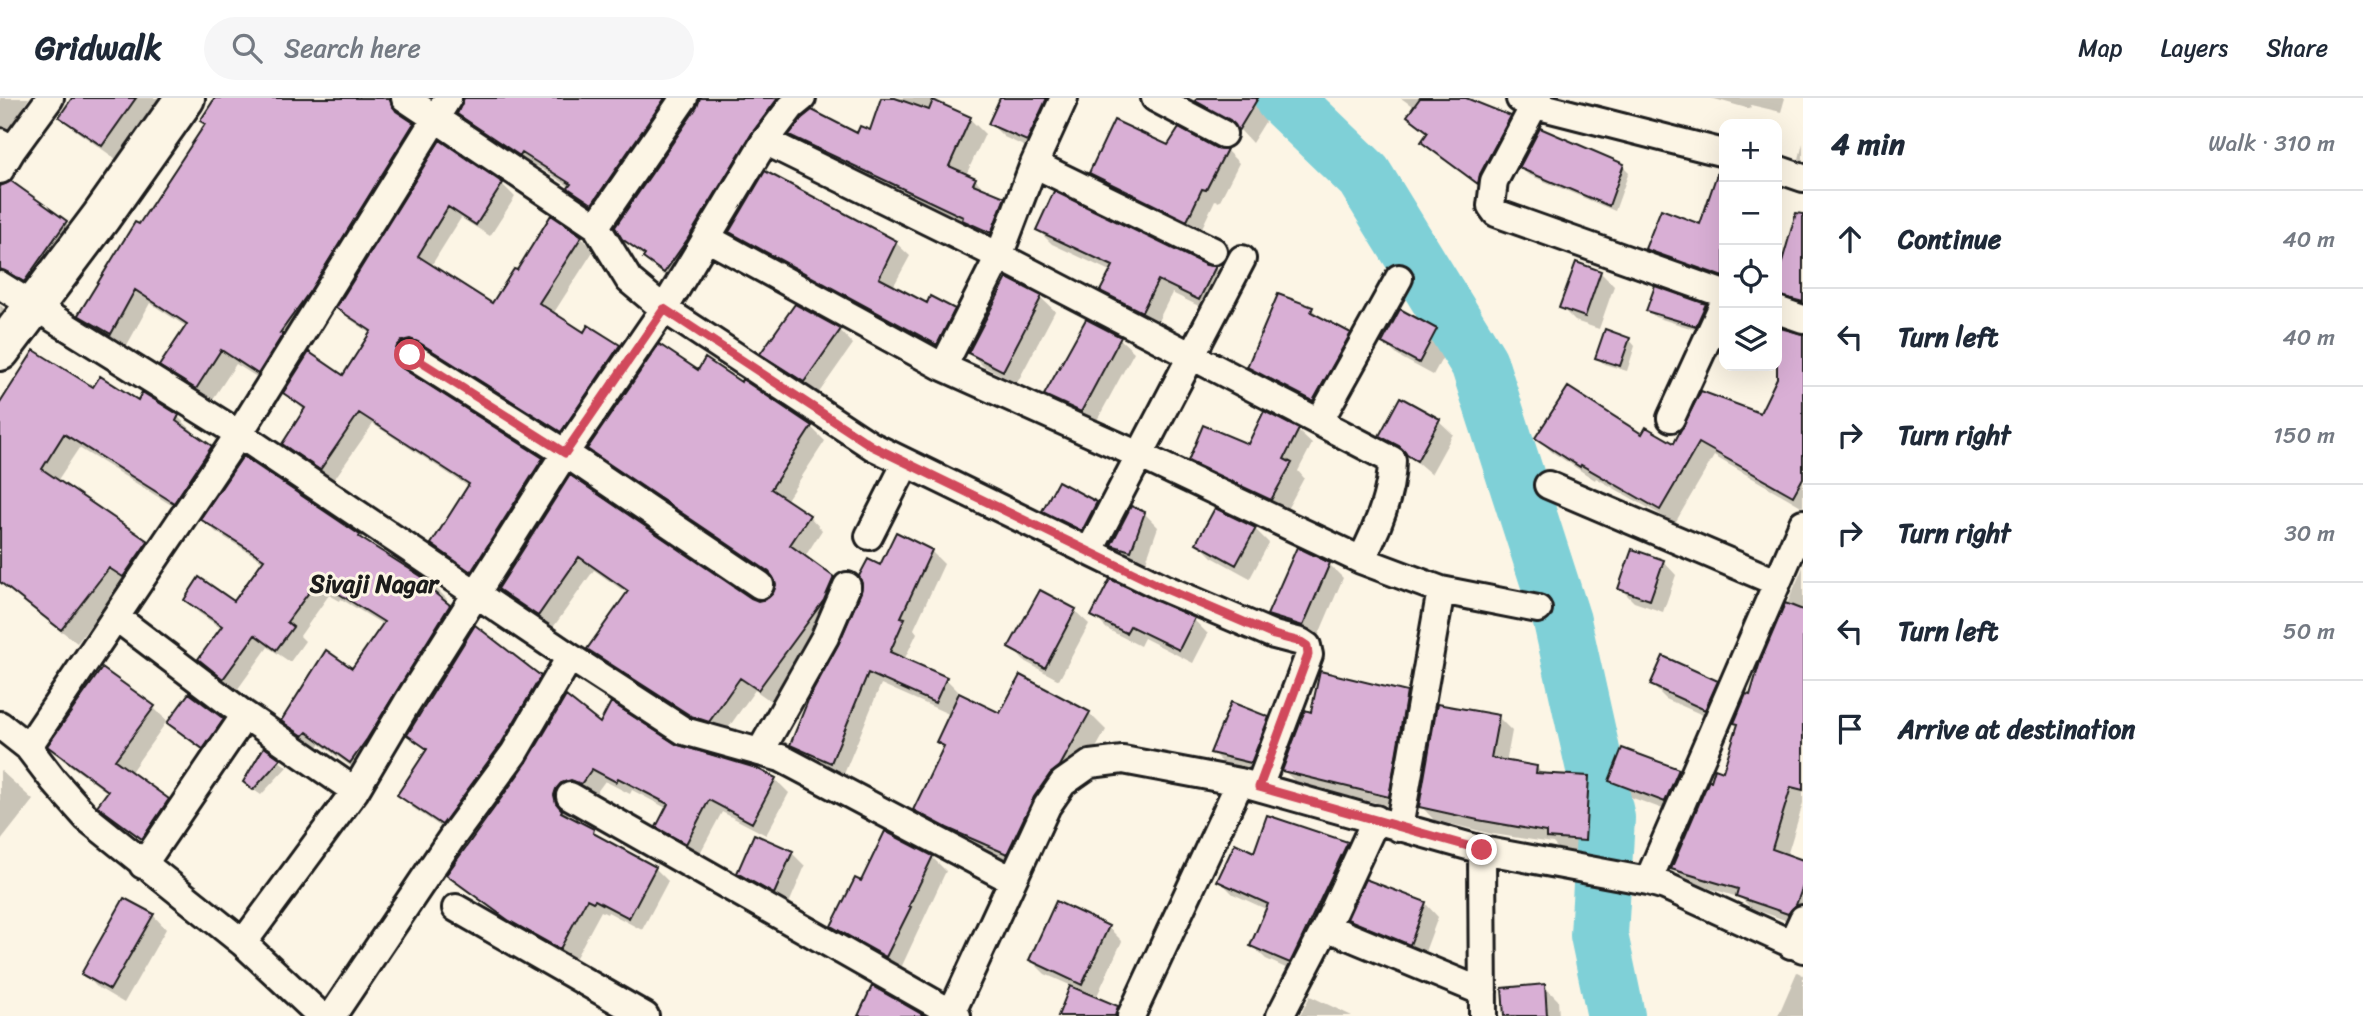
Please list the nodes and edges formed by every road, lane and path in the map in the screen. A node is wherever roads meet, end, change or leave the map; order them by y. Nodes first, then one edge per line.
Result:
1 (50, 98) edge
2 (185, 98) edge
3 (405, 98) edge
4 (684, 98) edge
5 (802, 98) edge
6 (1064, 98) edge
7 (1155, 98) edge
8 (1530, 100) edge
9 (442, 108) edge
10 (1223, 134) dead end
11 (765, 142) junction
12 (1719, 152) edge
13 (4, 154) edge
14 (1034, 164) junction
15 (1782, 171) edge
16 (1803, 178) edge
17 (597, 226) junction
18 (707, 238) junction
19 (1213, 251) dead end
20 (999, 257) junction
21 (1242, 259) dead end
22 (1399, 278) dead end
23 (0, 285) edge
24 (1719, 292) edge
25 (33, 307) junction
26 (1722, 308) edge
27 (664, 309) junction
28 (1782, 312) edge
29 (1803, 318) edge
30 (0, 351) edge
31 (410, 355) dead end
32 (1192, 358) junction
33 (943, 368) junction
34 (1671, 418) dead end
35 (1319, 422) junction
36 (239, 434) junction
37 (565, 453) junction
38 (1141, 456) junction
39 (906, 463) junction
40 (1548, 485) dead end
41 (1800, 529) edge
42 (869, 536) dead end
43 (1090, 550) junction
44 (1361, 560) junction
45 (1776, 582) junction
46 (761, 585) dead end
47 (847, 586) dead end
48 (1441, 590) junction
49 (476, 593) junction
50 (1538, 609) dead end
51 (117, 618) junction
52 (570, 657) junction
53 (244, 715) junction
54 (0, 725) edge
55 (28, 747) junction
56 (760, 752) junction
57 (1249, 785) junction
58 (355, 791) junction
59 (570, 796) dead end
60 (1387, 823) junction
61 (1482, 850) junction
62 (144, 865) junction
63 (1012, 880) junction
64 (1656, 884) junction
65 (456, 908) dead end
66 (1803, 919) edge
67 (1326, 927) junction
68 (243, 943) junction
69 (1797, 947) edge
70 (1483, 1004) edge
71 (953, 1015) edge
72 (321, 1016) edge
73 (332, 1016) edge
74 (645, 1016) edge
75 (1131, 1016) edge
76 (1280, 1016) edge

1 - 13 street
2 - 25 street
3 - 9 street
4 - 17 street
5 - 11 street
6 - 14 street
7 - 10 street
8 - 12 street
8 - 24 street
9 - 17 street
9 - 36 street
11 - 18 street
11 - 20 street
14 - 19 street
14 - 20 street
15 - 16 street
17 - 27 street
18 - 27 street
18 - 33 street
20 - 32 street
20 - 33 street
21 - 32 street
22 - 35 street
23 - 25 street
25 - 30 street
25 - 36 street
26 - 34 street
27 - 37 street
27 - 39 street
28 - 29 street
31 - 37 street
32 - 35 street
32 - 38 street
33 - 38 street
35 - 44 street
36 - 49 street
36 - 51 street
37 - 46 street
37 - 49 street
38 - 43 street
38 - 44 street
39 - 42 street
39 - 43 street
40 - 45 street
41 - 45 street
43 - 57 street
44 - 48 street
45 - 64 street
47 - 56 street
48 - 50 street
48 - 60 street
49 - 52 street
49 - 58 street
51 - 53 street
51 - 55 street
52 - 56 street
52 - 73 street
53 - 58 street
53 - 62 street
54 - 55 street
55 - 62 street
56 - 63 street
57 - 60 street
57 - 63 street
57 - 75 street
58 - 68 street
59 - 71 street
60 - 61 street
60 - 67 street
61 - 64 street
61 - 70 street
62 - 68 street
63 - 71 street
64 - 69 street
65 - 74 street
66 - 69 street
67 - 70 street
67 - 76 street
68 - 72 street

